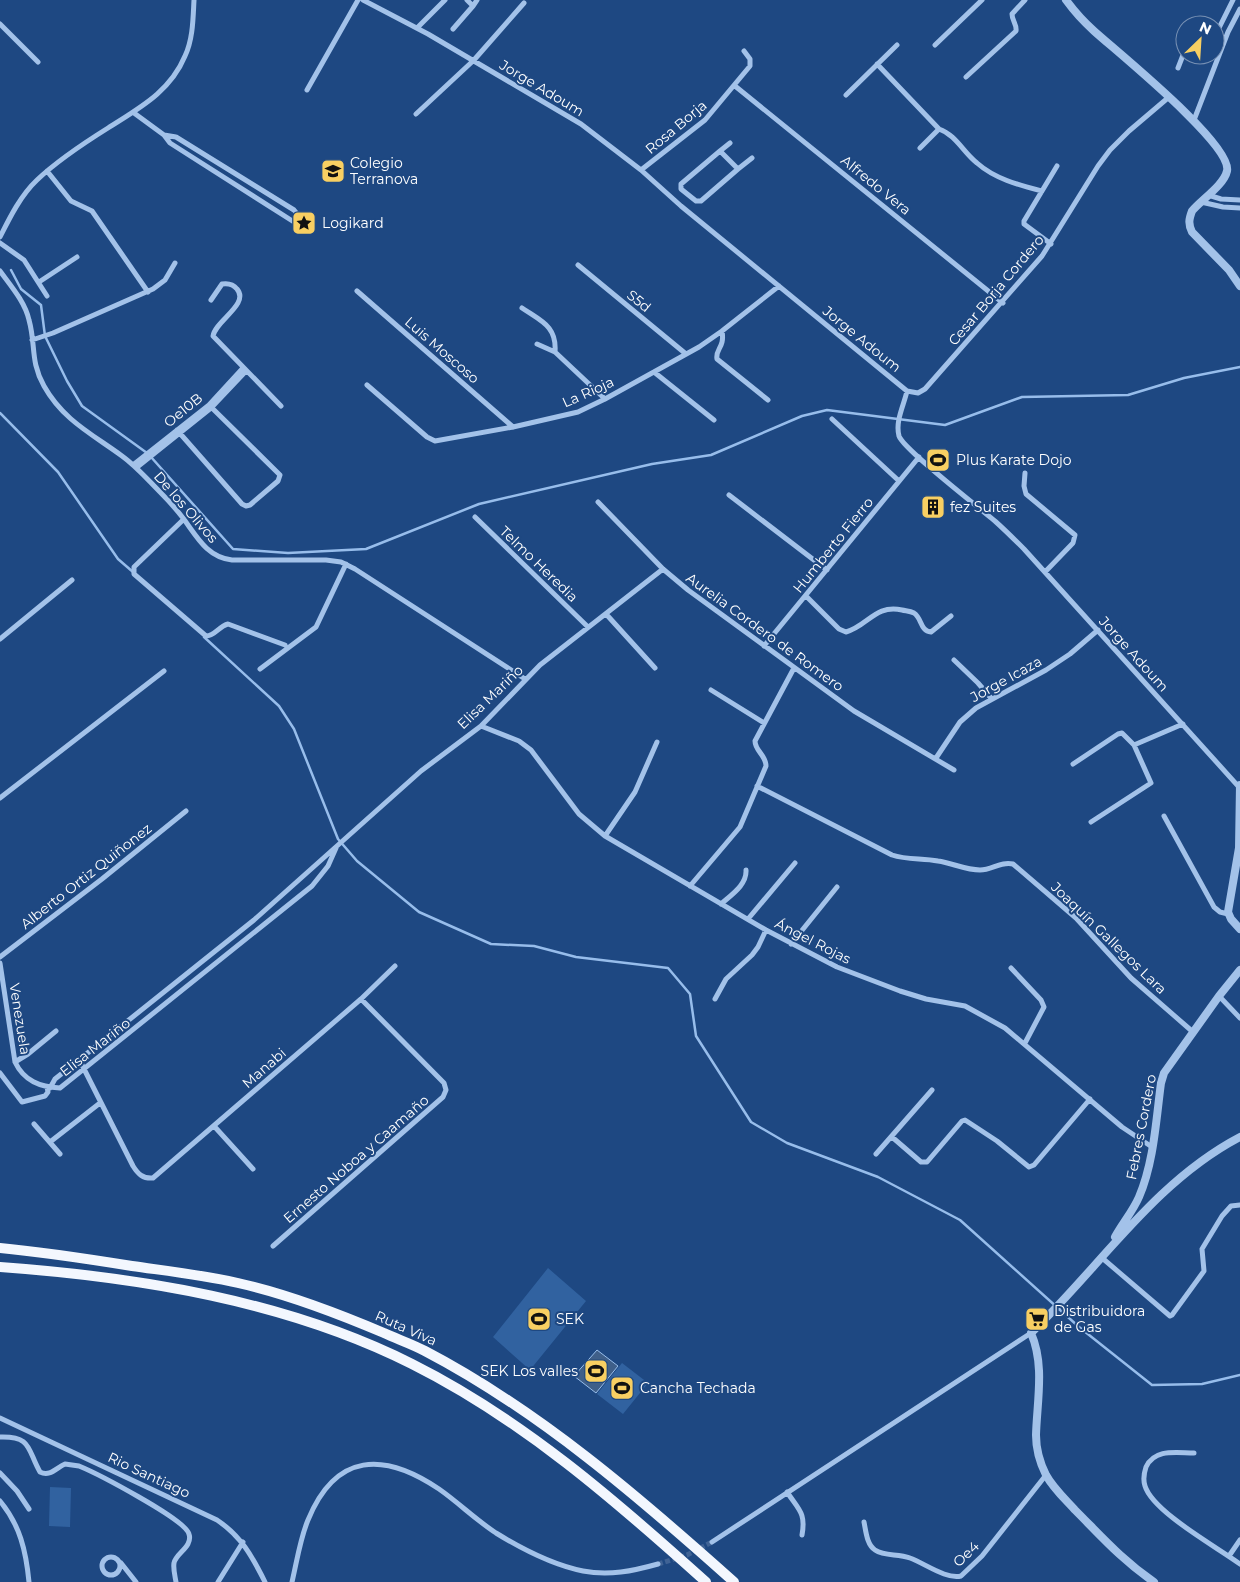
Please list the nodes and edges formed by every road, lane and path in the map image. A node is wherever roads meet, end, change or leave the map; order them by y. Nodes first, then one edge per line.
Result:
1 (194, 0) edge
2 (358, 0) edge
3 (363, 0) edge
4 (445, 0) edge
5 (467, 0) edge
6 (477, 0) edge
7 (982, 0) edge
8 (1025, 0) edge
9 (1066, 0) edge
10 (1233, 0) edge
11 (524, 3) dead end
12 (473, 6) junction
13 (1240, 9) edge
14 (1225, 16) edge
15 (0, 24) edge
16 (418, 28) junction
17 (453, 29) dead end
18 (1225, 37) edge
19 (896, 45) dead end
20 (935, 46) dead end
21 (744, 51) dead end
22 (474, 60) junction
23 (38, 62) dead end
24 (877, 64) junction
25 (1179, 65) edge
26 (1213, 65) edge
27 (1178, 68) dead end
28 (966, 77) dead end
29 (735, 86) junction
30 (307, 90) dead end
31 (846, 95) dead end
32 (1169, 97) junction
33 (134, 113) junction
34 (416, 114) dead end
35 (1194, 120) junction
36 (939, 129) junction
37 (164, 135) junction
38 (730, 143) dead end
39 (920, 148) dead end
40 (720, 151) junction
41 (752, 158) dead end
42 (1056, 166) dead end
43 (738, 169) junction
44 (641, 170) junction
45 (47, 171) junction
46 (233, 172) junction
47 (228, 180) junction
48 (1042, 191) junction
49 (1208, 195) junction
50 (690, 198) junction
51 (1240, 200) edge
52 (1200, 201) junction
53 (682, 206) junction
54 (1240, 208) edge
55 (0, 237) edge
56 (0, 243) edge
57 (1051, 244) junction
58 (78, 256) dead end
59 (175, 263) dead end
60 (578, 265) dead end
61 (0, 271) edge
62 (39, 282) junction
63 (779, 286) junction
64 (1240, 286) edge
65 (356, 291) dead end
66 (148, 292) junction
67 (47, 296) dead end
68 (211, 300) dead end
69 (1003, 302) junction
70 (522, 308) dead end
71 (722, 331) junction
72 (32, 340) junction
73 (537, 344) dead end
74 (555, 352) junction
75 (686, 354) junction
76 (245, 370) junction
77 (654, 372) junction
78 (367, 385) dead end
79 (907, 394) junction
80 (605, 399) junction
81 (768, 400) dead end
82 (281, 406) dead end
83 (210, 407) junction
84 (832, 419) dead end
85 (714, 420) dead end
86 (513, 427) junction
87 (178, 432) junction
88 (918, 457) junction
89 (135, 466) junction
90 (1026, 473) dead end
91 (899, 481) junction
92 (729, 495) dead end
93 (598, 502) dead end
94 (475, 516) dead end
95 (184, 519) junction
96 (346, 564) junction
97 (663, 569) junction
98 (827, 570) junction
99 (1045, 572) junction
100 (72, 580) dead end
101 (806, 596) junction
102 (606, 614) junction
103 (951, 616) dead end
104 (588, 627) junction
105 (1098, 630) junction
106 (0, 640) edge
107 (285, 645) dead end
108 (764, 646) junction
109 (954, 660) dead end
110 (655, 668) dead end
111 (794, 668) junction
112 (260, 669) dead end
113 (164, 671) dead end
114 (525, 679) junction
115 (711, 690) dead end
116 (991, 698) junction
117 (764, 722) junction
118 (1183, 724) junction
119 (481, 726) junction
120 (657, 742) dead end
121 (1134, 745) junction
122 (936, 758) junction
123 (1073, 764) dead end
124 (954, 770) dead end
125 (758, 786) junction
126 (1240, 786) edge
127 (0, 798) edge
128 (186, 811) dead end
129 (1164, 816) dead end
130 (1091, 822) dead end
131 (606, 836) junction
132 (336, 846) junction
133 (795, 862) dead end
134 (746, 870) dead end
135 (690, 886) junction
136 (837, 886) dead end
137 (274, 903) junction
138 (722, 904) junction
139 (282, 911) junction
140 (1228, 914) junction
141 (748, 919) junction
142 (1239, 926) edge
143 (766, 930) junction
144 (791, 944) junction
145 (0, 957) edge
146 (0, 963) edge
147 (396, 966) dead end
148 (1011, 968) dead end
149 (1240, 970) edge
150 (1219, 996) junction
151 (715, 998) dead end
152 (361, 999) junction
153 (1240, 1018) edge
154 (56, 1031) dead end
155 (1193, 1032) junction
156 (1025, 1043) junction
157 (79, 1059) junction
158 (15, 1062) junction
159 (84, 1070) junction
160 (0, 1073) edge
161 (49, 1088) junction
162 (932, 1090) dead end
163 (1090, 1099) junction
164 (100, 1102) junction
165 (34, 1124) dead end
166 (214, 1126) junction
167 (892, 1137) junction
168 (1240, 1137) edge
169 (50, 1142) junction
170 (1152, 1148) junction
171 (60, 1154) dead end
172 (876, 1154) dead end
173 (252, 1168) dead end
174 (1240, 1205) edge
175 (273, 1246) dead end
176 (1110, 1246) junction
177 (0, 1248) edge
178 (1101, 1257) junction
179 (0, 1267) edge
180 (1031, 1333) junction
181 (0, 1418) edge
182 (0, 1437) edge
183 (1194, 1454) dead end
184 (0, 1473) edge
185 (1046, 1475) junction
186 (787, 1492) junction
187 (0, 1501) edge
188 (29, 1509) dead end
189 (864, 1522) dead end
190 (802, 1536) dead end
191 (1240, 1540) edge
192 (242, 1542) junction
193 (712, 1542) tunnel mouth
194 (1229, 1556) junction
195 (120, 1563) junction
196 (658, 1564) tunnel mouth
197 (1240, 1564) edge
198 (119, 1572) junction
199 (135, 1581) edge
200 (29, 1582) edge
201 (176, 1582) edge
202 (218, 1582) edge
203 (265, 1582) edge
204 (292, 1582) edge
205 (706, 1582) edge
206 (734, 1582) edge
207 (1154, 1582) edge

1 - 33 street
2 - 30 street
3 - 16 street, Jorge Adoum
4 - 16 street
5 - 12 street
6 - 12 street
7 - 20 street
8 - 28 street
9 - 32 street
10 - 14 street
11 - 22 street
12 - 17 street
13 - 18 street
15 - 23 street
16 - 22 street, Jorge Adoum
19 - 24 street
21 - 29 street, Rosa Borja
22 - 34 street
22 - 44 street, Jorge Adoum
24 - 31 street
24 - 36 street
25 - 27 street
26 - 35 street
29 - 44 street, Rosa Borja
29 - 69 street, Alfredo Vera
32 - 35 street
32 - 57 street, Cesar Borja Cordero
33 - 37 street
33 - 45 street
35 - 49 street
36 - 39 street
36 - 48 street
37 - 46 street
37 - 47 street
38 - 40 street
40 - 43 street
40 - 50 street
41 - 43 street
42 - 48 street
43 - 50 street
44 - 53 street, Jorge Adoum
45 - 55 street
45 - 66 street
46 - 47 street
46 - 47 street
48 - 57 street
49 - 51 street
49 - 52 street
50 - 53 street
52 - 54 street
52 - 64 street
53 - 63 street, Jorge Adoum
56 - 62 street
57 - 69 street, Cesar Borja Cordero
58 - 62 street
59 - 66 street
60 - 75 street, S5d
61 - 72 street, De los Olivos
62 - 67 street
63 - 71 street, La Rioja
63 - 79 street, Jorge Adoum
65 - 86 street, Luis Moscoso
66 - 72 street
68 - 76 street
69 - 79 street, Cesar Borja Cordero
70 - 74 street
71 - 75 street, La Rioja
71 - 81 street
72 - 89 street, De los Olivos
73 - 74 street
74 - 80 street
75 - 77 street, La Rioja
76 - 82 street
76 - 83 street, Oe10B
77 - 80 street, La Rioja
77 - 85 street
78 - 86 street, La Rioja
79 - 88 street, Jorge Adoum
80 - 86 street, La Rioja
83 - 87 street, Oe10B
83 - 87 street
84 - 91 street
87 - 89 street, Oe10B
88 - 91 street, Humberto Fierro
88 - 99 street, Jorge Adoum
89 - 95 street, De los Olivos
90 - 99 street
91 - 98 street, Humberto Fierro
92 - 98 street
93 - 97 street, Aurelia Cordero de Romero
94 - 104 street, Telmo Heredia
95 - 96 street, De los Olivos
95 - 107 street
96 - 112 street
96 - 114 street, De los Olivos
97 - 102 street, Elisa Mariño
97 - 108 street, Aurelia Cordero de Romero
98 - 101 street, Humberto Fierro
99 - 105 street, Jorge Adoum
100 - 106 street
101 - 103 street
101 - 108 street, Humberto Fierro
102 - 104 street, Elisa Mariño
102 - 110 street
104 - 114 street, Elisa Mariño
105 - 116 street, Jorge Icaza
105 - 118 street, Jorge Adoum
108 - 111 street, Aurelia Cordero de Romero
109 - 116 street
111 - 117 street
111 - 122 street, Aurelia Cordero de Romero
113 - 127 street
114 - 119 street, Elisa Mariño
115 - 117 street
116 - 122 street, Jorge Icaza
117 - 125 street
118 - 121 street
118 - 126 street, Jorge Adoum
119 - 131 street, Ángel Rojas
119 - 132 street, Elisa Mariño
120 - 131 street
121 - 123 street
121 - 130 street
122 - 124 street, Aurelia Cordero de Romero
125 - 135 street
125 - 155 street, Joaquín Gallegos Lara
126 - 140 street
128 - 145 street, Alberto Ortiz Quiñonez
129 - 140 street
131 - 135 street, Ángel Rojas
132 - 137 street, Elisa Mariño
132 - 139 street, Elisa Mariño
133 - 141 street
134 - 138 street
135 - 138 street, Ángel Rojas
136 - 144 street
137 - 139 street
137 - 157 street, Elisa Mariño
138 - 141 street, Ángel Rojas
139 - 159 street, Elisa Mariño
140 - 142 street
141 - 143 street, Ángel Rojas
143 - 144 street, Ángel Rojas
143 - 151 street
144 - 156 street, Ángel Rojas
146 - 158 street, Venezuela
147 - 152 street, Manabi
148 - 156 street
149 - 150 street, Febres Cordero
150 - 153 street
150 - 155 street, Febres Cordero
152 - 166 street, Manabi
152 - 175 street, Ernesto Noboa y Caamaño
154 - 158 street
155 - 170 street, Febres Cordero
156 - 163 street, Ángel Rojas
157 - 159 street
157 - 161 street, Elisa Mariño
158 - 161 street, Venezuela
159 - 161 street, Elisa Mariño
159 - 164 street
160 - 161 street
162 - 167 street
163 - 167 street
163 - 170 street, Ángel Rojas
164 - 166 street, Manabi
164 - 169 street
165 - 169 street
166 - 173 street
167 - 172 street
168 - 176 street
169 - 171 street
170 - 176 street, Febres Cordero
174 - 178 street
176 - 178 street
177 - 206 highway, Ruta Viva
178 - 180 street
179 - 205 highway
180 - 185 street
180 - 186 street
181 - 192 street, Rio Santiago
182 - 201 street
183 - 194 street
184 - 188 street
185 - 189 street, Oe4
185 - 207 street
186 - 190 street
186 - 193 street
187 - 200 street
191 - 194 street
192 - 202 street
192 - 203 street, Rio Santiago
194 - 197 street
195 - 198 street
195 - 198 street
195 - 199 street
196 - 204 street
198 - 199 street

